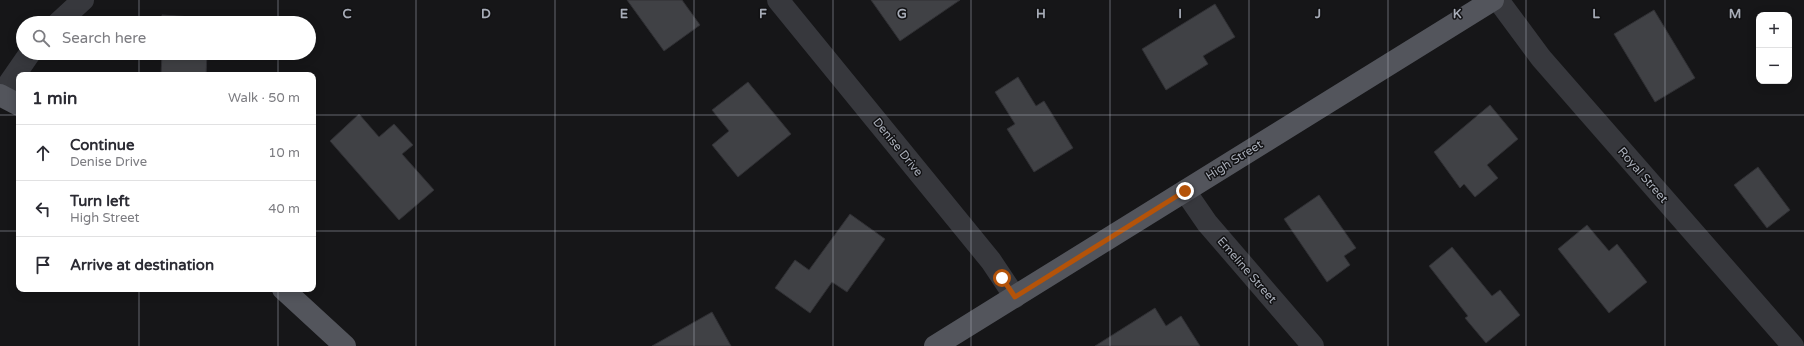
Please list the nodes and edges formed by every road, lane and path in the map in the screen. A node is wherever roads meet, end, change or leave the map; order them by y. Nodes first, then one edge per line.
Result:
1 (83, 0) edge
2 (778, 0) edge
3 (1493, 0) edge
4 (1498, 0) edge
5 (66, 16) edge
6 (26, 60) edge
7 (20, 72) edge
8 (16, 80) edge
9 (7, 98) edge
10 (1185, 191) junction
11 (286, 292) edge
12 (1015, 297) junction
13 (345, 346) edge
14 (935, 346) edge
15 (1313, 346) edge
16 (1793, 346) edge

1 - 5 street
2 - 12 street, Denise Drive
3 - 10 main road, High Street
4 - 16 street, Royal Street
6 - 7 street
8 - 9 street
10 - 12 main road, High Street
10 - 15 street, Emeline Street
11 - 13 main road
12 - 14 main road, High Street

